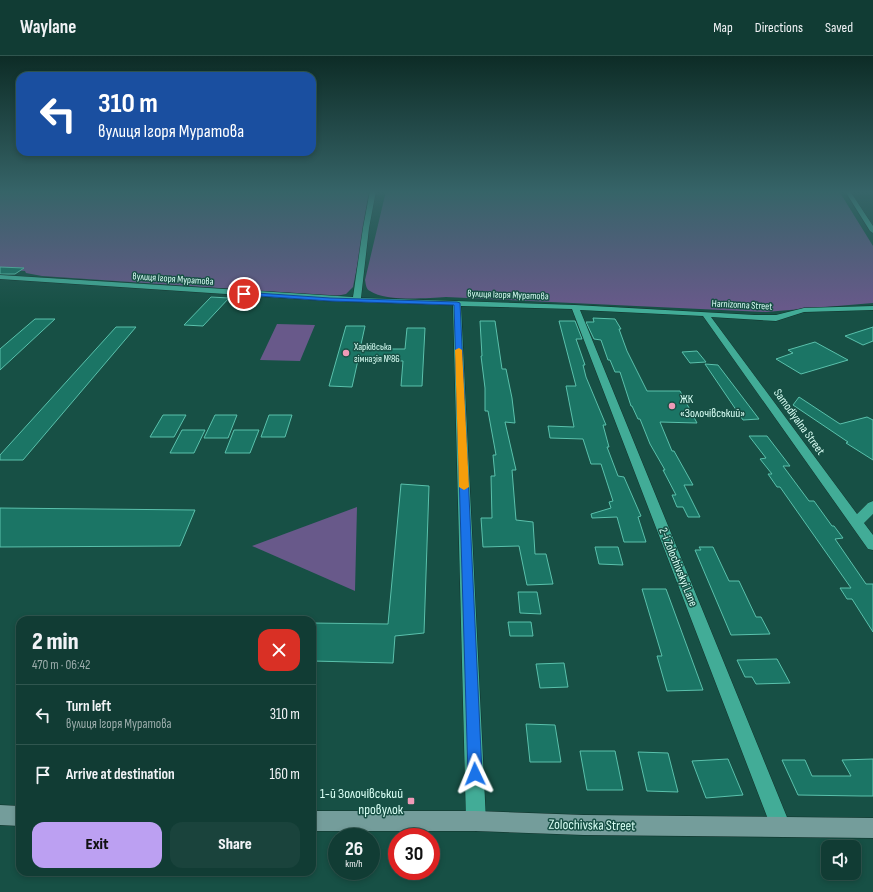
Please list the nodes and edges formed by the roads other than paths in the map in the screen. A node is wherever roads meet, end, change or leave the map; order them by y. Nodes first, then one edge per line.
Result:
1 (366, 230) edge
2 (0, 278) edge
3 (357, 300) junction
4 (457, 303) junction
5 (575, 307) junction
6 (873, 308) edge
7 (705, 314) junction
8 (873, 506) edge
9 (856, 522) junction
10 (873, 545) edge
11 (0, 816) edge
12 (16, 816) edge
13 (316, 821) edge
14 (476, 821) junction
15 (780, 828) junction
16 (873, 828) edge

1 - 3 street
2 - 3 street, вулиця Ігоря Муратова
3 - 4 street, вулиця Ігоря Муратова
4 - 5 street, вулиця Ігоря Муратова
4 - 14 street
5 - 7 street, вулиця Ігоря Муратова
5 - 15 street, 2-i Zolochivskyi Lane
6 - 7 street, Harnizonna Street
7 - 9 street, Samodiyalna Street
8 - 9 street
9 - 10 street, Samodiyalna Street
11 - 12 street
13 - 14 street, Zolochivska Street
14 - 15 street, Zolochivska Street
15 - 16 street, Zolochivska Street

